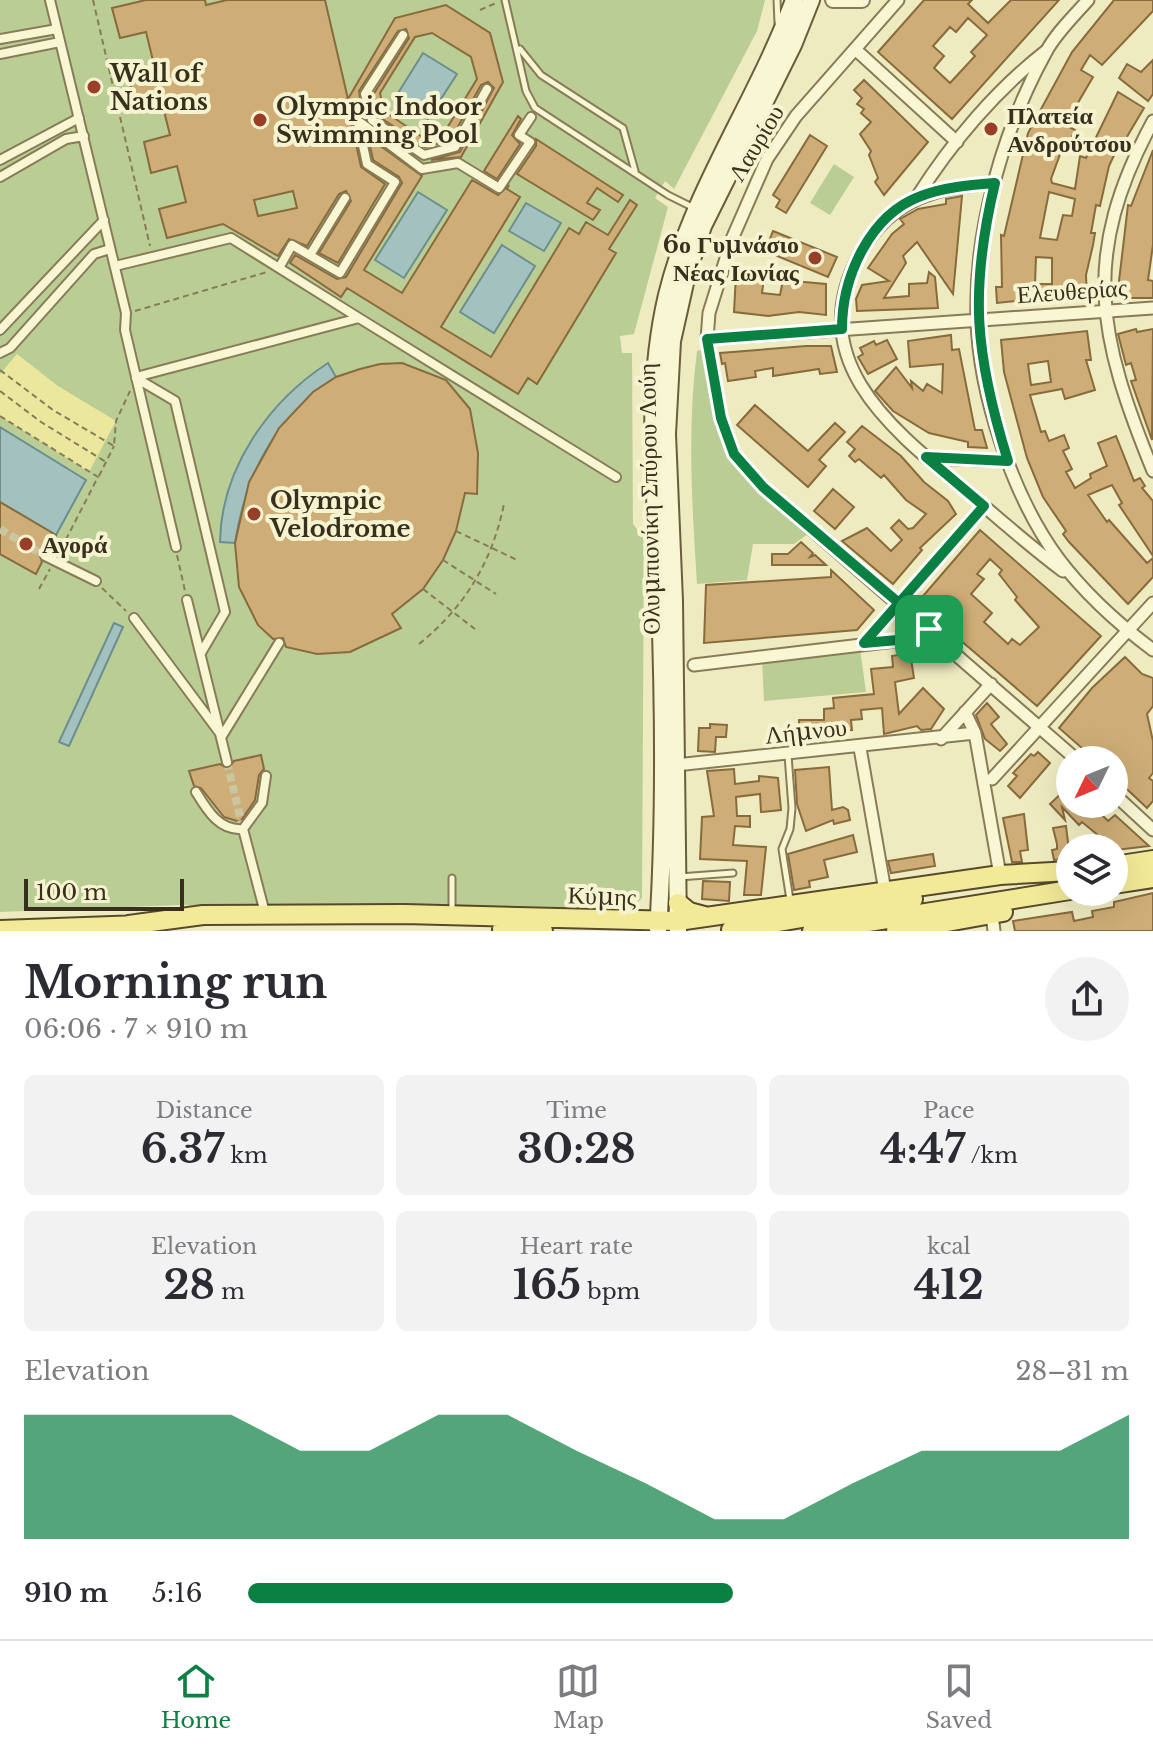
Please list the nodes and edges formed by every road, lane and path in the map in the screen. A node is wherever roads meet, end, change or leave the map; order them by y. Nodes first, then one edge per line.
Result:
1 (50, 0) edge
2 (93, 0) edge
3 (506, 0) edge
4 (777, 0) edge
5 (794, 0) edge
6 (811, 0) edge
7 (833, 0) edge
8 (862, 0) edge
9 (898, 0) edge
10 (1088, 0) edge
11 (480, 10) dead end
12 (57, 29) junction
13 (403, 35) dead end
14 (0, 39) edge
15 (60, 42) junction
16 (517, 45) junction
17 (855, 49) junction
18 (1047, 50) junction
19 (773, 53) junction
20 (0, 54) edge
21 (487, 89) dead end
22 (370, 110) junction
23 (358, 112) junction
24 (531, 117) dead end
25 (79, 118) junction
26 (1153, 121) edge
27 (84, 136) junction
28 (957, 142) junction
29 (0, 160) edge
30 (635, 171) junction
31 (0, 177) edge
32 (995, 183) junction
33 (917, 197) junction
34 (345, 198) dead end
35 (701, 210) junction
36 (104, 220) junction
37 (110, 249) junction
38 (153, 255) junction
39 (310, 255) junction
40 (115, 266) junction
41 (279, 268) junction
42 (1153, 308) edge
43 (1103, 311) junction
44 (126, 313) junction
45 (359, 318) junction
46 (977, 320) junction
47 (842, 329) junction
48 (0, 330) edge
49 (707, 339) junction
50 (0, 353) edge
51 (0, 370) edge
52 (136, 377) junction
53 (0, 391) edge
54 (0, 416) edge
55 (114, 446) junction
56 (926, 457) junction
57 (1008, 461) junction
58 (106, 462) junction
59 (1153, 471) edge
60 (98, 477) junction
61 (616, 477) dead end
62 (504, 504) dead end
63 (984, 506) junction
64 (456, 531) dead end
65 (493, 546) junction
66 (176, 547) joint
67 (50, 558) junction
68 (443, 560) dead end
69 (517, 560) dead end
70 (1075, 579) junction
71 (96, 581) joint
72 (475, 582) junction
73 (39, 589) dead end
74 (423, 589) dead end
75 (496, 594) dead end
76 (187, 600) joint
77 (899, 603) junction
78 (1153, 603) edge
79 (452, 613) junction
80 (134, 618) joint
81 (475, 629) dead end
82 (929, 629) junction
83 (1128, 631) junction
84 (279, 643) dead end
85 (864, 643) junction
86 (419, 644) dead end
87 (1153, 650) edge
88 (201, 653) junction
89 (694, 665) dead end
90 (991, 684) junction
91 (965, 712) junction
92 (1040, 727) junction
93 (975, 733) junction
94 (222, 736) junction
95 (941, 739) junction
96 (1061, 746) edge
97 (860, 748) junction
98 (788, 755) junction
99 (227, 762) tunnel mouth
100 (676, 765) junction
101 (266, 776) dead end
102 (992, 779) dead end
103 (196, 792) dead end
104 (1128, 807) edge
105 (243, 829) junction
106 (1153, 830) edge
107 (1153, 860) edge
108 (1128, 864) edge
109 (733, 873) dead end
110 (1056, 873) edge
111 (1056, 874) edge
112 (1000, 875) junction
113 (678, 877) junction
114 (452, 878) dead end
115 (1153, 878) edge
116 (1128, 882) edge
117 (885, 891) junction
118 (1056, 893) edge
119 (1056, 897) edge
120 (791, 904) junction
121 (452, 915) junction
122 (266, 917) junction
123 (678, 918) edge
124 (993, 923) edge
125 (129, 925) junction
126 (659, 926) edge
127 (0, 930) edge
128 (731, 930) edge
129 (543, 931) edge
130 (812, 931) edge
131 (896, 931) edge

1 - 12 street
2 - 38 path
3 - 11 path
3 - 16 lane
4 - 19 lane
5 - 19 main road, Ολυμπιονίκη Σπύρου Λούη
6 - 35 main road, Ολυμπιονίκη Σπύρου Λούη
7 - 8 street
9 - 17 street, Λαυρίου
10 - 18 street
12 - 14 street
12 - 15 street
13 - 22 street
15 - 20 street
15 - 25 street
16 - 30 lane
16 - 30 lane
17 - 28 street
17 - 49 street, Λαυρίου
18 - 28 street
18 - 32 street
19 - 35 main road, Ολυμπιονίκη Σπύρου Λούη
21 - 22 street
22 - 23 street
23 - 24 street
23 - 39 street
25 - 27 street
25 - 29 street
26 - 43 street
27 - 31 street
27 - 36 street
28 - 33 street
30 - 35 lane
32 - 33 street
32 - 46 street
33 - 47 street
34 - 39 street
35 - 100 main road, Ολυμπιονίκη Σπύρου Λούη
35 - 126 main road, Ολυμπιονίκη Σπύρου Λούη
36 - 37 street
36 - 48 street
37 - 40 street
37 - 50 street
38 - 40 street
38 - 41 street
39 - 41 street
40 - 44 street
41 - 44 path
41 - 45 street
42 - 43 street, Ελευθερίας
43 - 46 street, Ελευθερίας
43 - 59 street
44 - 52 street
45 - 52 street
45 - 61 street
46 - 47 street, Ελευθερίας
46 - 57 street
47 - 49 street, Ελευθερίας
47 - 56 street
49 - 77 street, Λαυρίου
51 - 55 path
52 - 55 path
52 - 66 street
52 - 88 street
53 - 58 path
54 - 60 path
55 - 58 path
56 - 57 street
56 - 63 street
57 - 70 street
58 - 60 path
60 - 67 path
62 - 65 path
63 - 70 street
63 - 77 street
64 - 65 path
65 - 69 path
65 - 72 path
66 - 76 path
67 - 71 street
67 - 73 path
68 - 72 path
70 - 83 street
71 - 80 path
72 - 75 path
72 - 79 path
74 - 79 path
76 - 88 street
77 - 82 street, Λαυρίου
77 - 85 lane
78 - 83 street
79 - 81 path
79 - 86 path
80 - 94 street
82 - 85 street
82 - 90 street, Λαυρίου
83 - 87 street
83 - 92 street
84 - 94 street
85 - 89 street
88 - 94 street
90 - 91 street
90 - 92 street, Λαυρίου
91 - 93 street
91 - 95 street
92 - 96 street, Λαυρίου
92 - 102 street
93 - 95 street, Λήμνου
93 - 112 street
94 - 99 street
95 - 97 street, Λήμνου
97 - 98 street, Λήμνου
97 - 117 street
98 - 100 street, Λήμνου
98 - 120 lane
100 - 113 main road, Ολυμπιονίκη Σπύρου Λούη
101 - 105 street
103 - 105 street
104 - 106 street
105 - 122 street
107 - 108 main road
109 - 113 lane
110 - 112 main road
111 - 128 main road
112 - 117 main road
113 - 123 main road, Ολυμπιονίκη Σπύρου Λούη
114 - 121 lane
115 - 116 main road
117 - 120 main road
118 - 130 main road
119 - 124 main road
120 - 123 main road
121 - 122 main road, Κύμης
121 - 126 main road, Κύμης
122 - 125 main road, Κύμης
123 - 126 main road, Κύμης
124 - 131 main road
125 - 127 main road, Κύμης
125 - 129 main road, Κύμης

